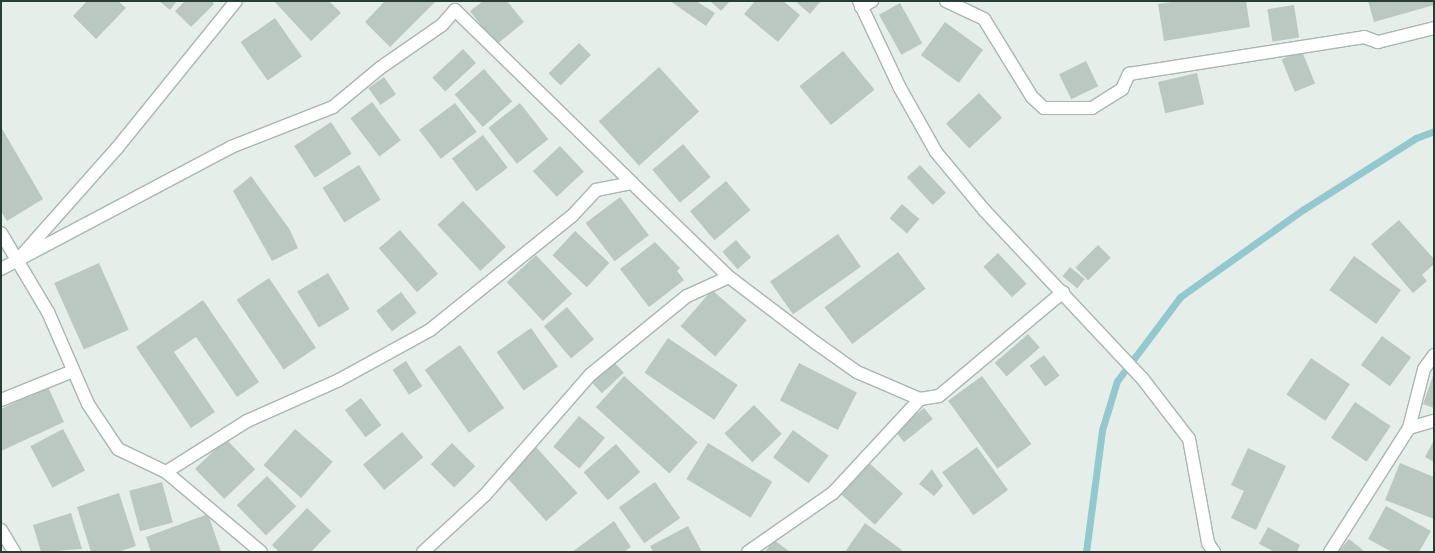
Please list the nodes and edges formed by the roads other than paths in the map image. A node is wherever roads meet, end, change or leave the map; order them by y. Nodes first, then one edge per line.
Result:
1 (236, 1) edge
2 (872, 1) edge
3 (946, 1) edge
4 (860, 4) edge
5 (1434, 28) edge
6 (632, 183) junction
7 (1, 234) edge
8 (16, 261) junction
9 (1, 269) edge
10 (729, 277) junction
11 (1062, 292) junction
12 (1434, 355) edge
13 (74, 371) junction
14 (920, 399) junction
15 (1, 400) edge
16 (1434, 421) edge
17 (1409, 428) junction
18 (166, 472) junction
19 (1, 530) edge
20 (14, 552) edge
21 (261, 552) edge
22 (423, 552) edge
23 (748, 552) edge
24 (1214, 552) edge
25 (1330, 552) edge

1 - 8 street
2 - 4 street
3 - 5 street
4 - 11 street
6 - 8 street
6 - 10 street
6 - 18 street
7 - 8 street
8 - 9 street
8 - 13 street
10 - 14 street
10 - 22 street
11 - 14 street
11 - 24 street
12 - 17 street
13 - 15 street
13 - 18 street
14 - 23 street
16 - 17 street
17 - 25 street
18 - 21 street
19 - 20 street

